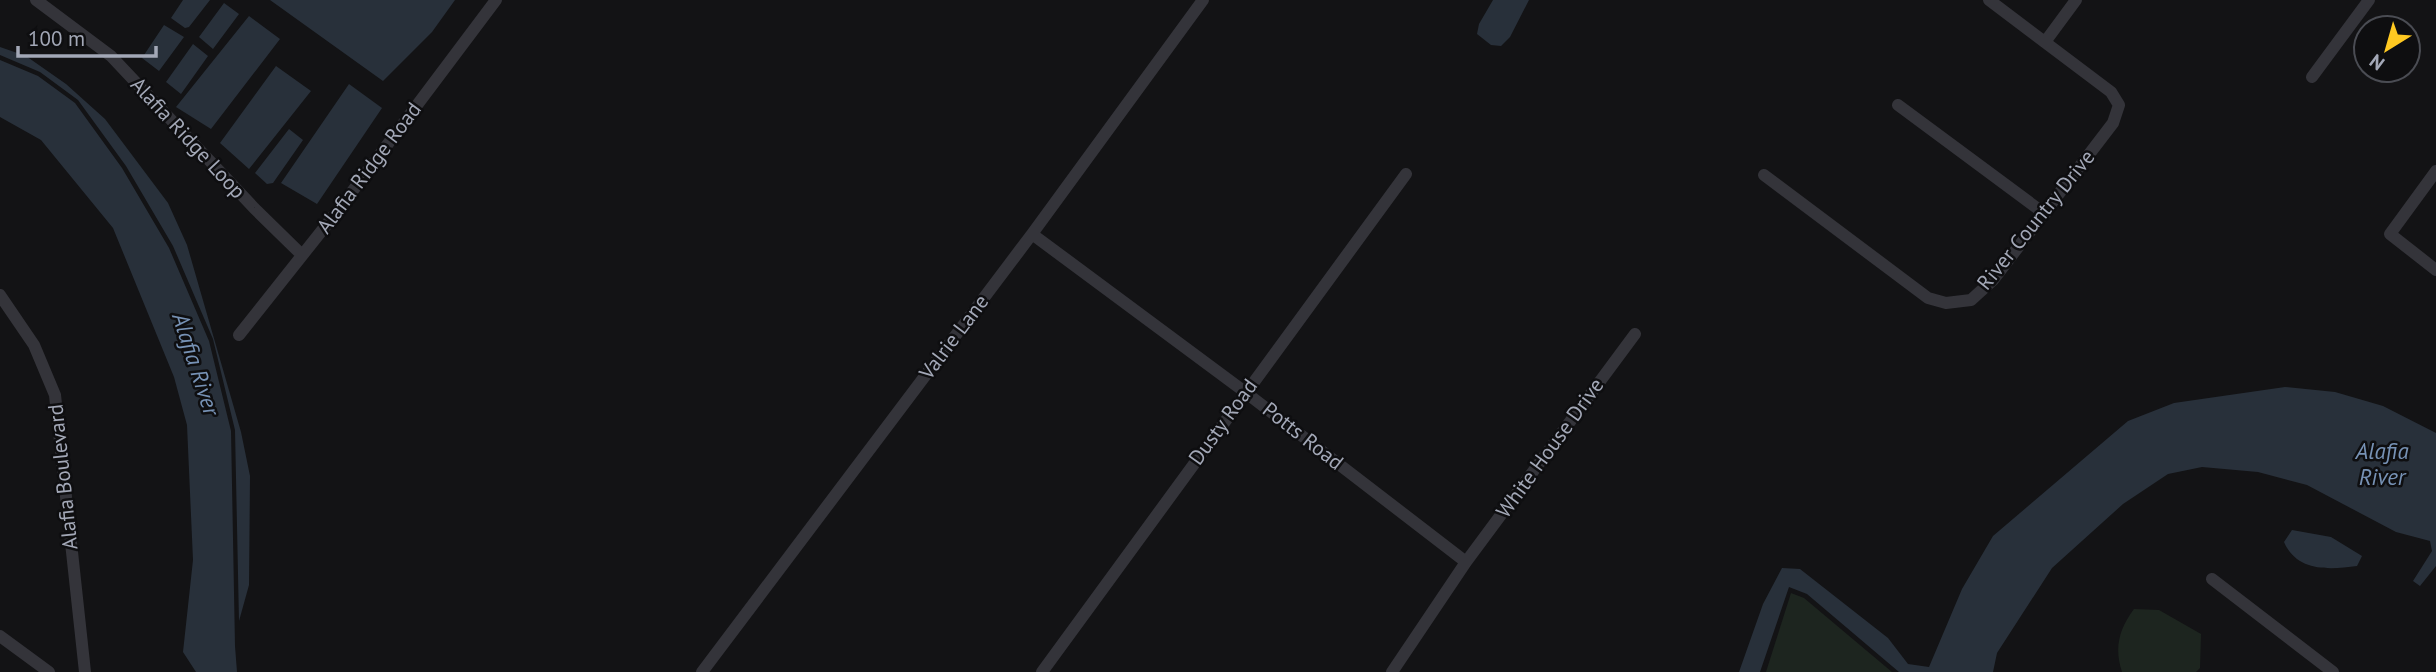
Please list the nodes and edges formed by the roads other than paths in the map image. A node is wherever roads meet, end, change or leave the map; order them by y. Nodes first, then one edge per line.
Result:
1 (36, 0) edge
2 (496, 0) edge
3 (1203, 0) edge
4 (1989, 0) edge
5 (2076, 0) edge
6 (2369, 0) edge
7 (2045, 42) junction
8 (2312, 77) dead end
9 (1898, 105) dead end
10 (2436, 171) edge
11 (1406, 174) dead end
12 (1764, 175) dead end
13 (2045, 215) junction
14 (1032, 234) junction
15 (302, 256) junction
16 (2436, 270) edge
17 (0, 295) edge
18 (1635, 334) dead end
19 (239, 335) dead end
20 (1245, 392) junction
21 (1466, 562) junction
22 (2212, 579) dead end
23 (0, 636) edge
24 (49, 672) edge
25 (85, 672) edge
26 (702, 672) edge
27 (1042, 672) edge
28 (1392, 672) edge
29 (2333, 672) edge

1 - 15 street, Alafia Ridge Loop
2 - 15 street, Alafia Ridge Road
3 - 14 street, Valrie Lane
4 - 7 street, River Country Drive
5 - 7 street
6 - 8 street
7 - 13 street, River Country Drive
9 - 13 street
10 - 16 street
11 - 20 street, Dusty Road
12 - 13 street, River Country Drive
14 - 20 street, Potts Road
14 - 26 street, Valrie Lane
15 - 19 street, Alafia Ridge Road
17 - 25 street, Alafia Boulevard
18 - 21 street, White House Drive
20 - 21 street, Potts Road
20 - 27 street, Dusty Road
21 - 28 street
22 - 29 street
23 - 24 street

